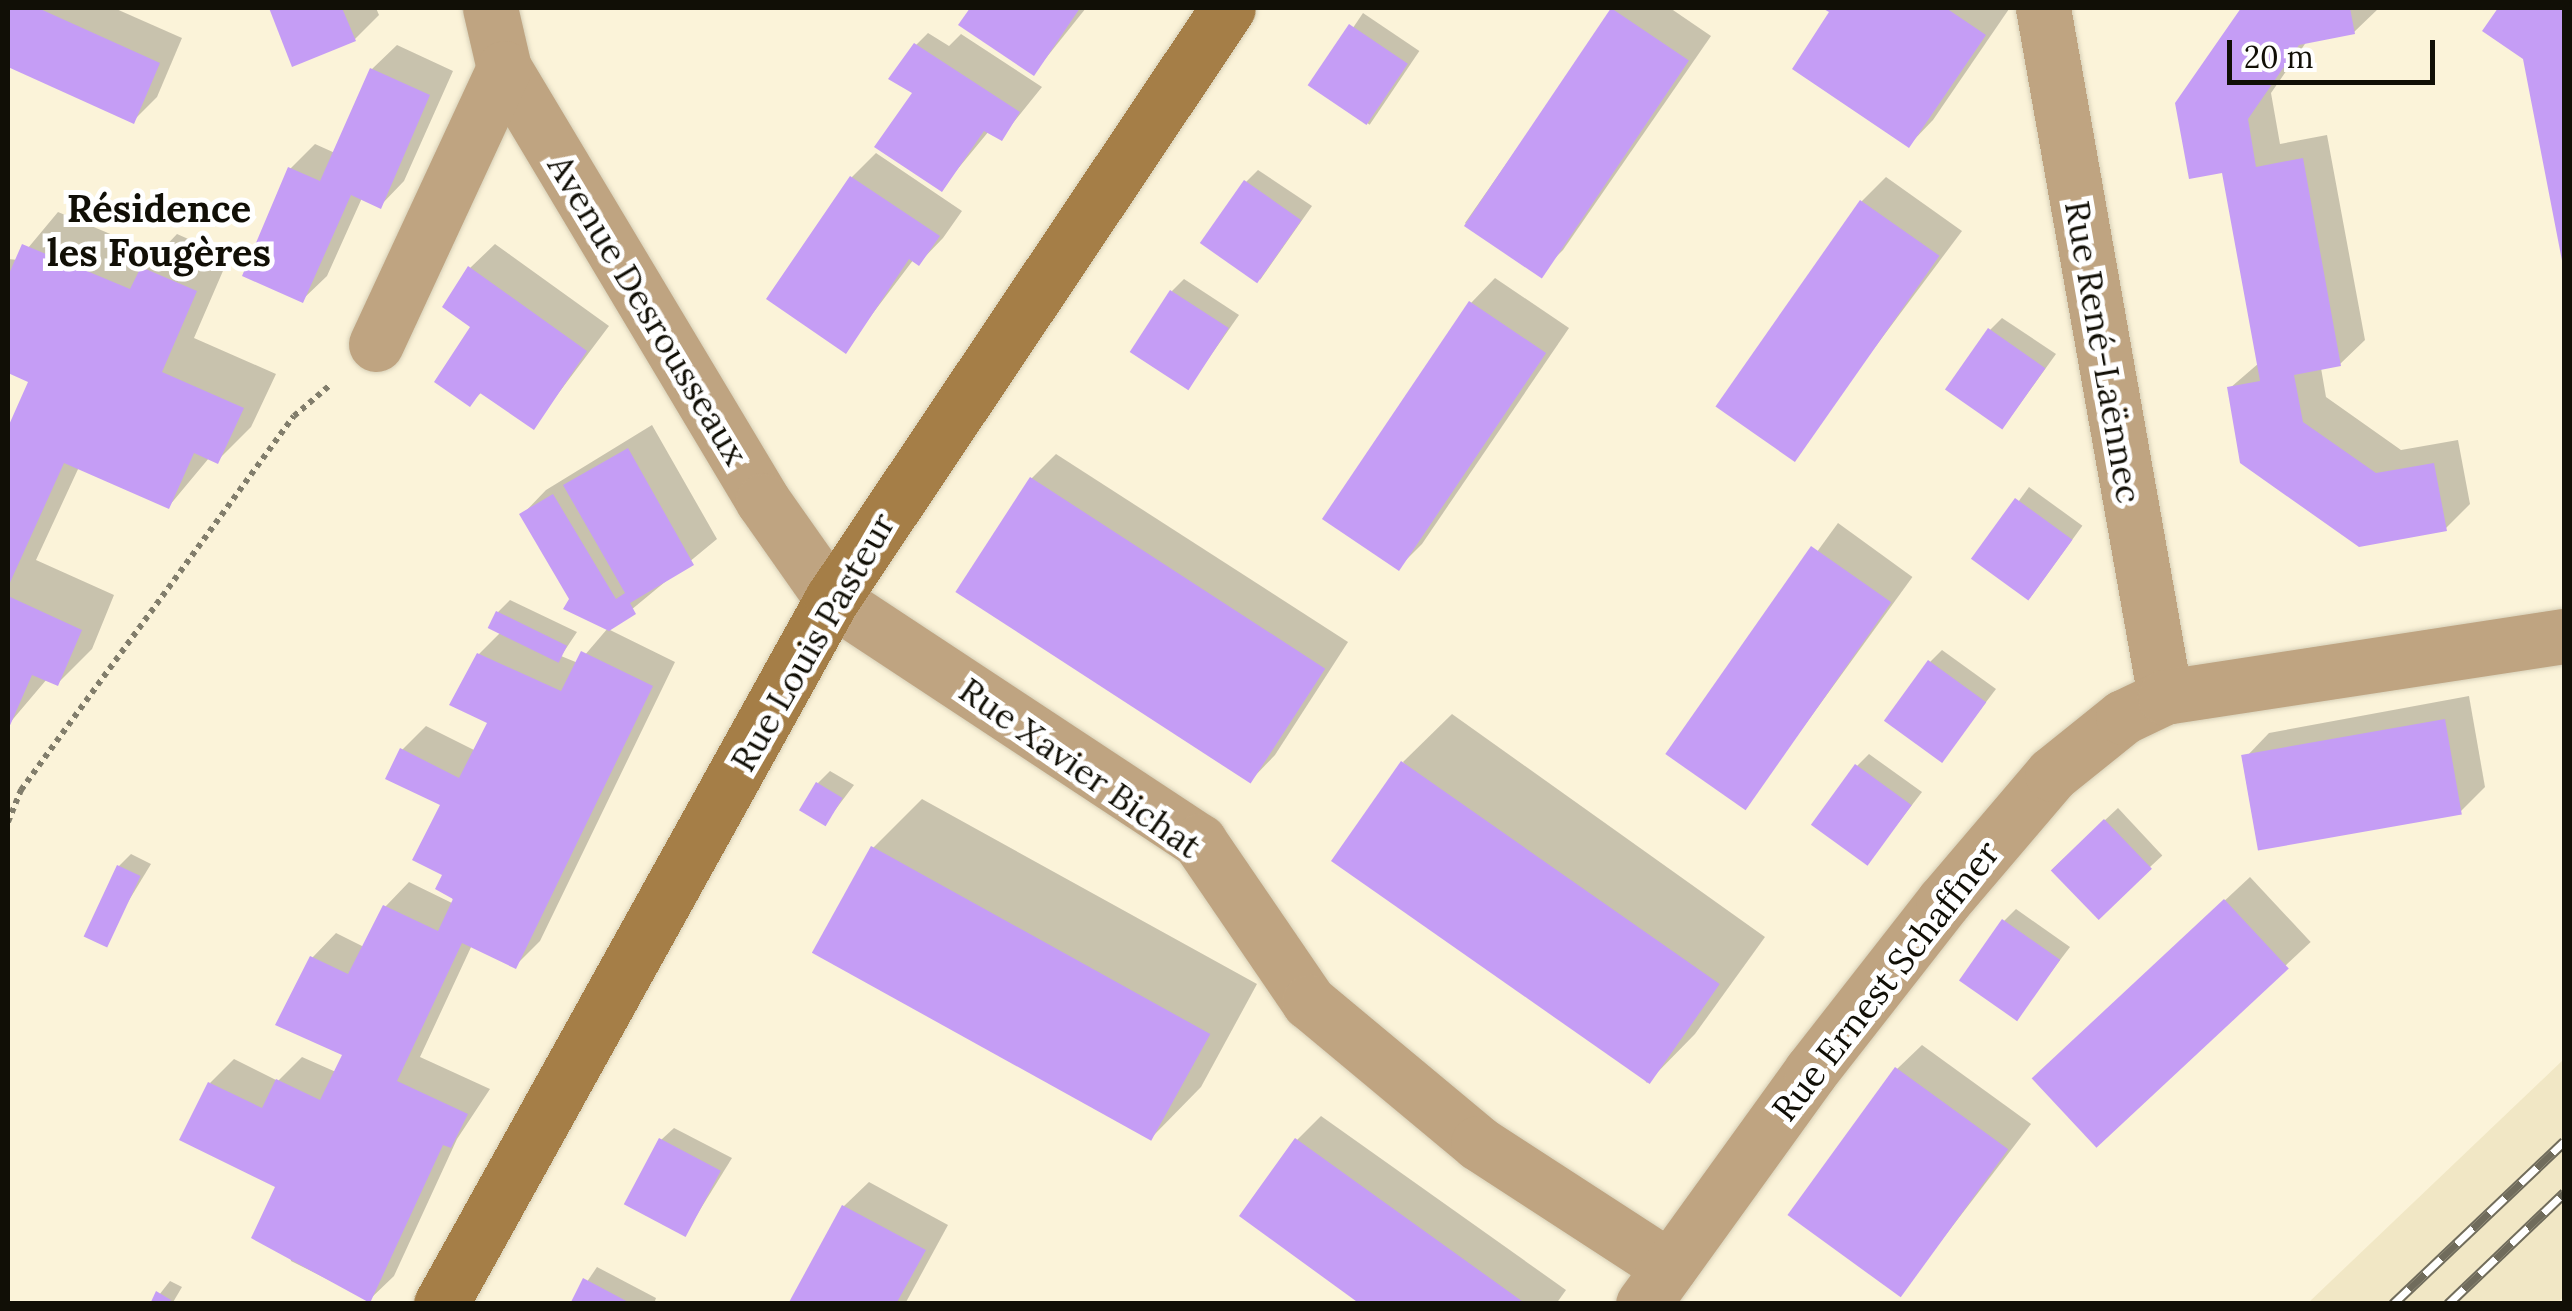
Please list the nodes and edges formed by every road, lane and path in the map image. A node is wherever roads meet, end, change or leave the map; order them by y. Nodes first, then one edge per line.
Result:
1 (490, 8) edge
2 (1228, 8) edge
3 (2043, 8) edge
4 (504, 68) junction
5 (376, 344) joint
6 (832, 598) junction
7 (2564, 636) edge
8 (2166, 697) junction
9 (8, 822) edge
10 (1656, 1286) edge
11 (441, 1304) edge

1 - 4 street, Avenue Desrousseaux
2 - 6 street, Rue Louis Pasteur
3 - 8 street, Rue René-Laënnec
4 - 5 street
4 - 6 street, Avenue Desrousseaux
5 - 9 path
6 - 10 street, Rue Xavier Bichat
6 - 11 street, Rue Louis Pasteur
7 - 8 street, Rue Ernest Schaffner
8 - 10 street, Rue Ernest Schaffner

